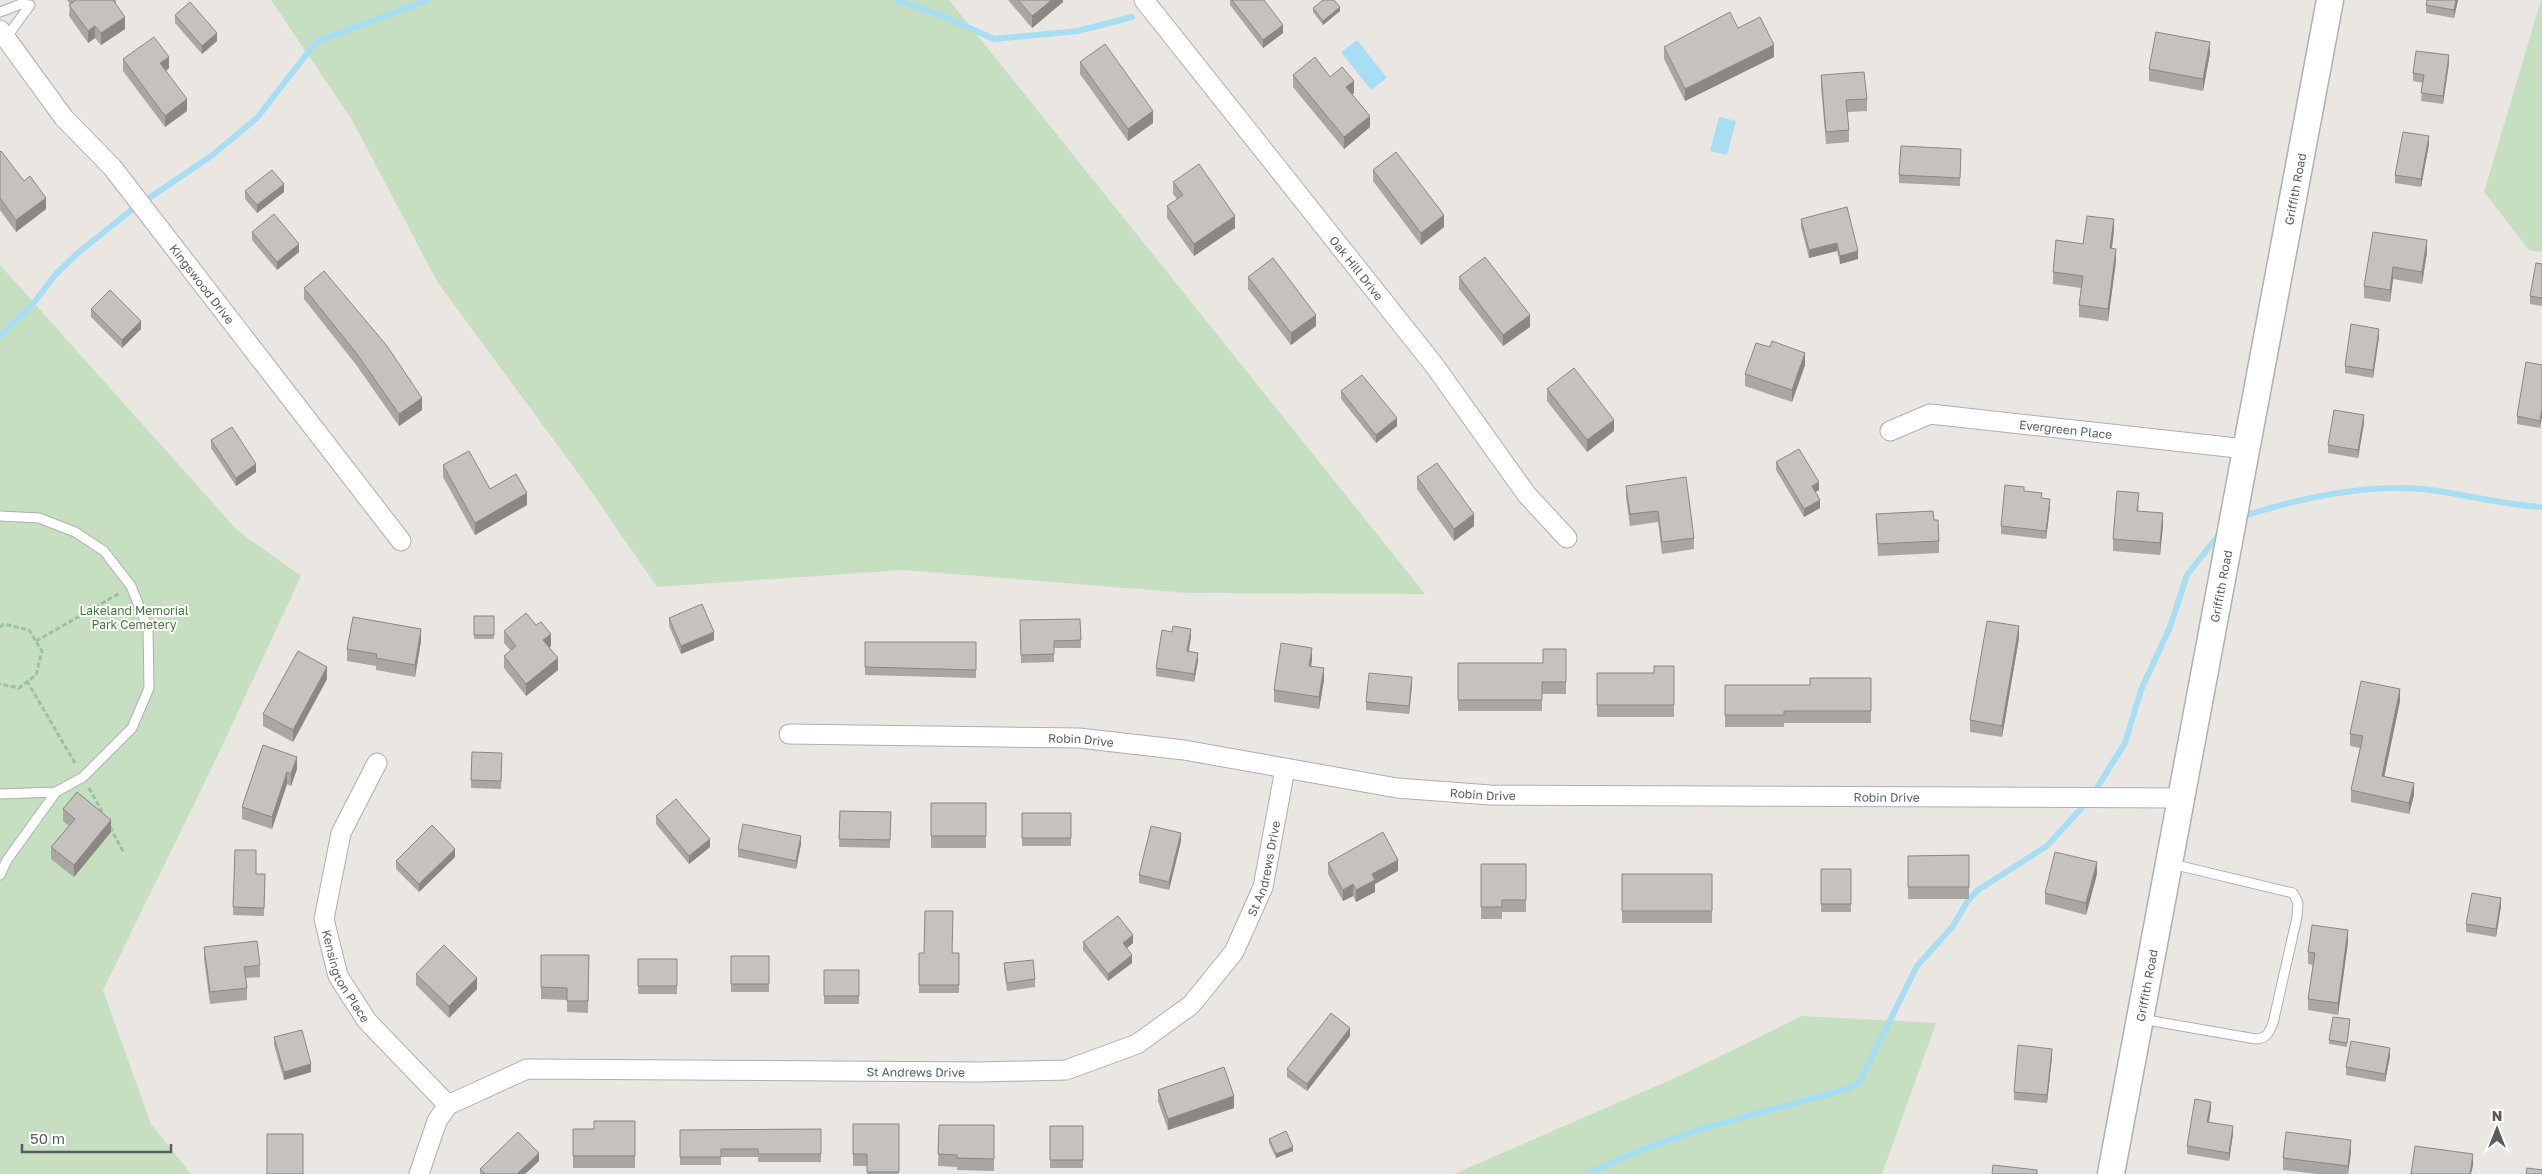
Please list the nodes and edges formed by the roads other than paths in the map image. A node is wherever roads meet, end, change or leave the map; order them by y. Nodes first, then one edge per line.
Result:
1 (1144, 0) edge
2 (2330, 0) edge
3 (32, 3) edge
4 (0, 12) edge
5 (3, 34) edge
6 (1890, 432) dead end
7 (2246, 449) junction
8 (0, 516) edge
9 (1567, 538) dead end
10 (401, 542) dead end
11 (789, 734) dead end
12 (377, 764) dead end
13 (1284, 769) junction
14 (56, 792) junction
15 (0, 794) edge
16 (2179, 798) junction
17 (2167, 864) junction
18 (0, 875) edge
19 (2141, 1019) junction
20 (448, 1105) junction
21 (419, 1174) edge
22 (2111, 1174) edge

1 - 9 street, Oak Hill Drive
2 - 7 street, Griffith Road
3 - 4 lane
3 - 5 lane
5 - 10 street, Kingswood Drive
6 - 7 street, Evergreen Place
7 - 16 street, Griffith Road
8 - 14 lane
11 - 13 street, Robin Drive
12 - 20 street, Kensington Place
13 - 16 street, Robin Drive
13 - 20 street, St Andrews Drive
14 - 15 lane
14 - 18 lane
16 - 17 street, Griffith Road
17 - 19 street, Griffith Road
17 - 19 lane
19 - 22 street, Griffith Road
20 - 21 street

